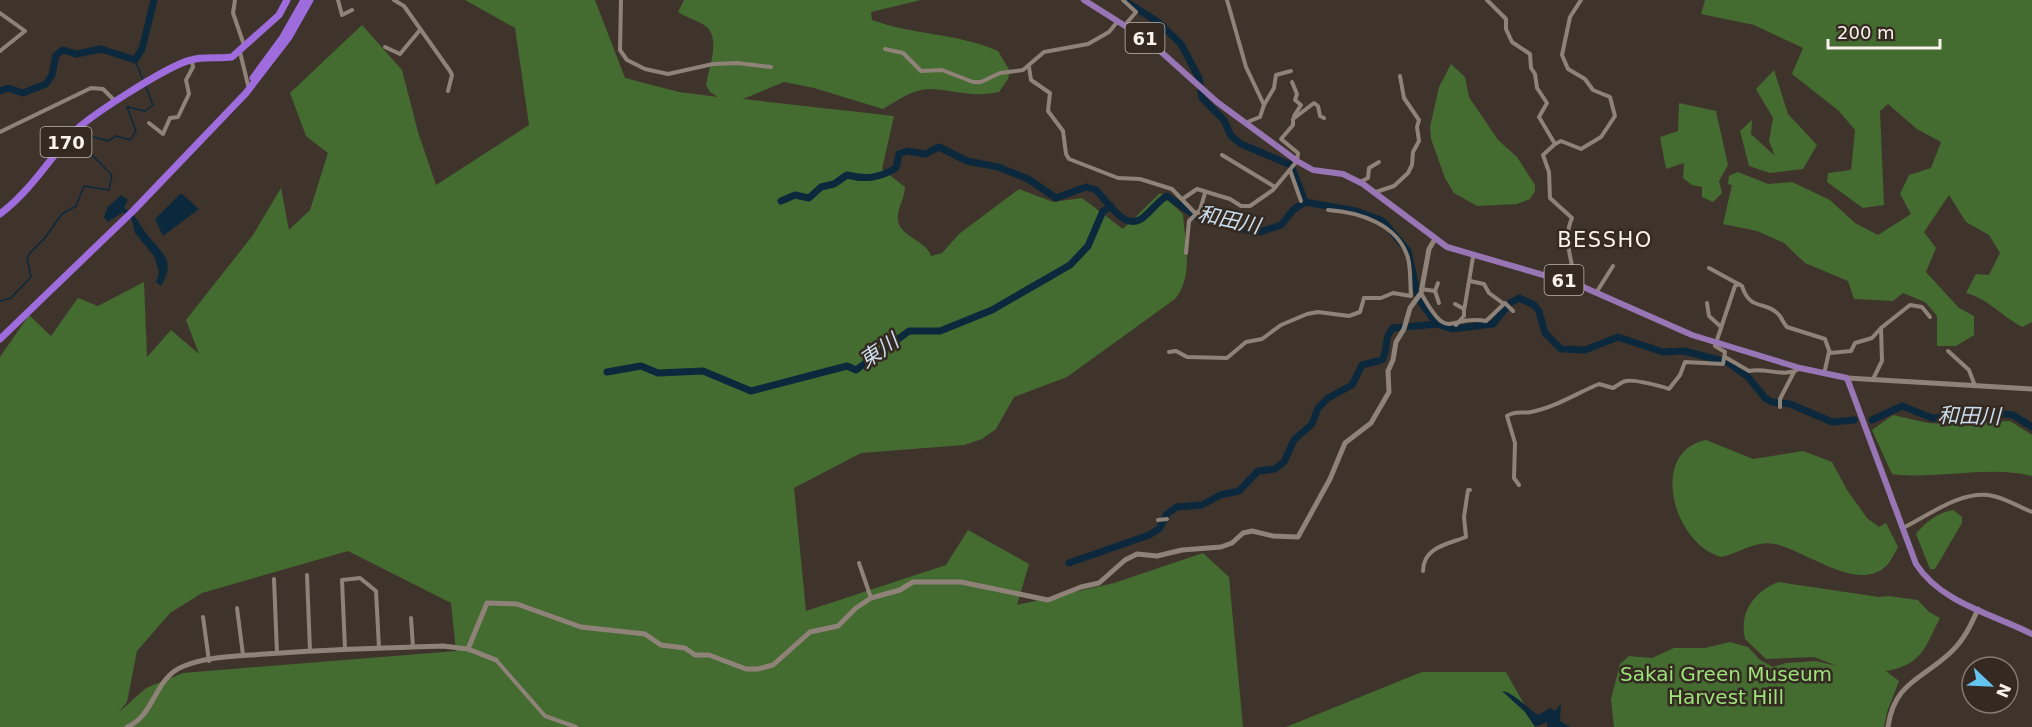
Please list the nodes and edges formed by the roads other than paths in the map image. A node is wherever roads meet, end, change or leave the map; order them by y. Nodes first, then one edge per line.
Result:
1 (235, 0) edge
2 (288, 0) edge
3 (304, 0) edge
4 (310, 0) edge
5 (338, 0) edge
6 (394, 0) edge
7 (621, 0) edge
8 (1084, 0) edge
9 (1123, 0) edge
10 (1227, 0) edge
11 (1487, 0) edge
12 (1581, 0) edge
13 (352, 10) dead end
14 (0, 13) edge
15 (1118, 20) junction
16 (1125, 25) junction
17 (420, 30) junction
18 (385, 47) dead end
19 (242, 48) junction
20 (885, 49) dead end
21 (0, 51) edge
22 (191, 59) junction
23 (771, 67) dead end
24 (1029, 67) junction
25 (1291, 71) dead end
26 (1400, 76) dead end
27 (1292, 82) dead end
28 (248, 85) junction
29 (448, 91) dead end
30 (115, 102) junction
31 (1264, 105) junction
32 (1324, 118) dead end
33 (1293, 119) junction
34 (149, 123) dead end
35 (218, 123) junction
36 (1244, 123) junction
37 (0, 132) edge
38 (1555, 144) junction
39 (1222, 155) dead end
40 (1297, 161) junction
41 (1379, 162) dead end
42 (1290, 170) junction
43 (1360, 182) junction
44 (1275, 187) junction
45 (1376, 192) junction
46 (1205, 193) junction
47 (1184, 198) junction
48 (1301, 201) dead end
49 (1328, 210) dead end
50 (1, 213) edge
51 (1196, 213) junction
52 (1214, 216) dead end
53 (1435, 239) junction
54 (1186, 253) dead end
55 (1473, 256) junction
56 (1612, 267) dead end
57 (1709, 268) dead end
58 (1565, 280) junction
59 (1470, 281) junction
60 (1438, 283) dead end
61 (1739, 284) junction
62 (1435, 291) junction
63 (1420, 293) junction
64 (1596, 293) junction
65 (1411, 296) junction
66 (1414, 302) junction
67 (1439, 303) dead end
68 (1707, 303) dead end
69 (1455, 304) dead end
70 (1504, 305) junction
71 (1464, 309) junction
72 (1514, 311) dead end
73 (1930, 317) dead end
74 (1456, 325) junction
75 (1720, 327) junction
76 (1881, 328) junction
77 (0, 339) edge
78 (1716, 343) junction
79 (1948, 351) dead end
80 (1169, 352) dead end
81 (1829, 352) junction
82 (1725, 357) junction
83 (1797, 370) junction
84 (1824, 375) junction
85 (1847, 378) junction
86 (1873, 379) junction
87 (1975, 386) junction
88 (2032, 389) edge
89 (1780, 407) dead end
90 (1520, 485) dead end
91 (1470, 490) dead end
92 (2032, 512) edge
93 (1167, 519) dead end
94 (1158, 520) dead end
95 (1903, 528) junction
96 (859, 563) dead end
97 (1424, 571) dead end
98 (308, 575) dead end
99 (274, 579) dead end
100 (871, 598) junction
101 (237, 609) dead end
102 (1978, 609) junction
103 (203, 617) dead end
104 (411, 618) dead end
105 (2032, 634) edge
106 (413, 647) junction
107 (379, 648) junction
108 (345, 649) junction
109 (468, 649) junction
110 (310, 651) junction
111 (277, 653) junction
112 (243, 655) junction
113 (496, 660) joint
114 (209, 661) junction
115 (127, 727) edge
116 (576, 727) edge
117 (1888, 727) edge

1 - 19 street
2 - 19 highway, 170
3 - 28 highway
4 - 35 highway
5 - 13 street
6 - 17 street
7 - 23 street
8 - 15 main road, 61
9 - 16 street
10 - 31 street
11 - 38 street
12 - 38 street
14 - 21 street
15 - 16 main road, 61
15 - 24 street
16 - 36 main road, 61
17 - 18 street
17 - 29 street
19 - 22 highway, 170
19 - 28 street
20 - 24 street
22 - 30 highway, 170
22 - 34 street
24 - 47 street
25 - 31 street
26 - 45 street
27 - 33 street
28 - 35 highway
30 - 37 street
30 - 50 highway, 170
31 - 36 street
32 - 33 street
33 - 40 street
35 - 77 highway
36 - 40 main road, 61
38 - 58 street
39 - 44 street
40 - 42 street
40 - 43 main road, 61
41 - 43 street
42 - 44 street
42 - 48 street
43 - 45 main road, 61
44 - 46 street
45 - 53 main road, 61
46 - 47 street
46 - 51 street
47 - 51 street
49 - 65 street
51 - 52 street
51 - 54 street
53 - 55 main road, 61
53 - 63 street
55 - 58 main road, 61
55 - 59 street
56 - 64 street
57 - 61 street
58 - 64 main road, 61
59 - 70 street
59 - 71 street
60 - 62 street
61 - 75 street
61 - 81 street
62 - 63 street
62 - 67 street
63 - 66 street
63 - 74 street
64 - 78 main road, 61
65 - 66 street
65 - 80 street
66 - 100 street
68 - 75 street
69 - 71 street
70 - 72 street
70 - 74 street
71 - 74 street
73 - 76 street
75 - 78 street
76 - 81 street
76 - 86 street
78 - 82 street
78 - 83 main road, 61
79 - 87 street
81 - 84 street
82 - 83 street
82 - 90 street
83 - 84 main road, 61
83 - 89 street
84 - 85 main road, 61
85 - 86 street
85 - 95 main road
86 - 87 street
87 - 88 street
91 - 97 street
92 - 95 street
93 - 94 street
95 - 102 main road
96 - 100 street
98 - 110 street
99 - 111 street
100 - 109 street
101 - 112 street
102 - 105 main road
102 - 117 street
103 - 114 street
104 - 106 street
106 - 107 street
106 - 109 street
107 - 108 street
107 - 108 street
108 - 110 street
109 - 113 street
110 - 111 street
111 - 112 street
112 - 114 street
113 - 116 street
114 - 115 street

